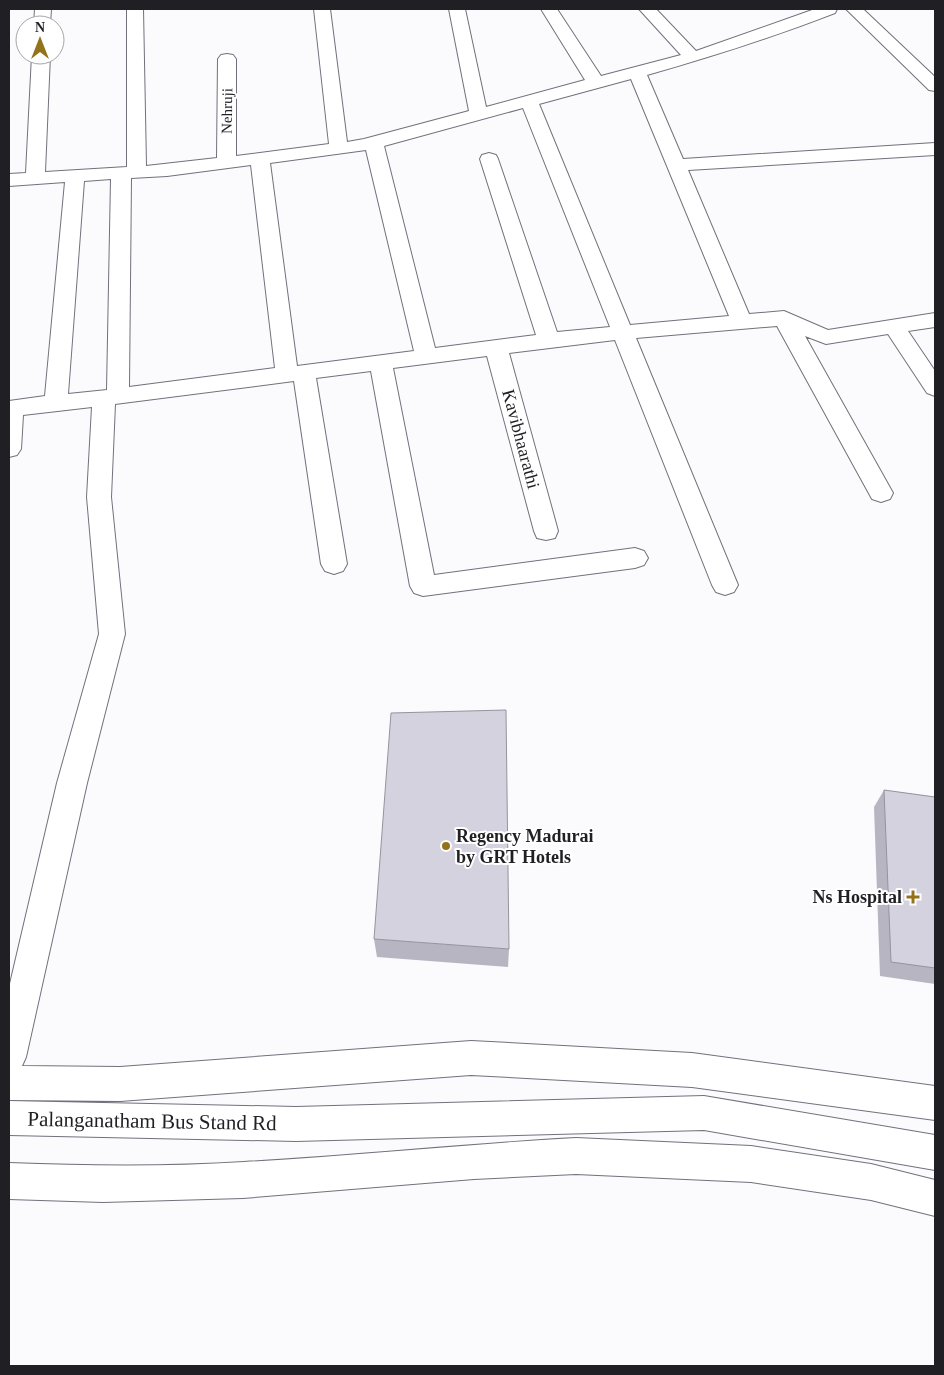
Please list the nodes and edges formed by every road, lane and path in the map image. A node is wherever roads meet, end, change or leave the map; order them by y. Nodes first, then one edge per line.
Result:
1 (136, 9) edge
2 (322, 9) edge
3 (457, 9) edge
4 (549, 9) edge
5 (647, 9) edge
6 (829, 9) edge
7 (854, 9) edge
8 (692, 57) junction
9 (227, 59) dead end
10 (41, 65) edge
11 (637, 72) junction
12 (596, 83) junction
13 (935, 86) edge
14 (530, 101) junction
15 (479, 114) junction
16 (338, 140) junction
17 (369, 144) junction
18 (935, 149) edge
19 (260, 158) junction
20 (490, 159) dead end
21 (226, 163) junction
22 (676, 165) junction
23 (129, 172) junction
24 (74, 176) junction
25 (35, 178) junction
26 (9, 180) edge
27 (784, 318) junction
28 (935, 320) edge
29 (742, 322) junction
30 (893, 326) junction
31 (623, 332) junction
32 (549, 340) junction
33 (496, 347) junction
34 (426, 356) junction
35 (382, 362) junction
36 (295, 373) junction
37 (935, 388) edge
38 (111, 397) junction
39 (56, 403) junction
40 (10, 408) edge
41 (9, 449) edge
42 (881, 493) dead end
43 (546, 531) dead end
44 (634, 558) dead end
45 (334, 564) dead end
46 (725, 585) dead end
47 (9, 1057) edge
48 (9, 1083) edge
49 (935, 1103) edge
50 (9, 1118) edge
51 (935, 1153) edge
52 (9, 1181) edge
53 (935, 1198) edge

1 - 23 street
2 - 16 street
3 - 15 street
4 - 12 street
5 - 8 street
6 - 8 street
7 - 13 street
8 - 11 street
9 - 21 street, Nehruji
10 - 25 street
11 - 12 street
11 - 22 street
12 - 14 street
14 - 15 street
14 - 31 street
15 - 17 street
16 - 17 street
16 - 19 street
17 - 34 street
18 - 22 street
19 - 21 street
19 - 36 street
20 - 32 street
21 - 23 street
22 - 29 street
23 - 24 street
23 - 38 street
24 - 25 street
24 - 39 street
25 - 26 street
27 - 29 street
27 - 30 street
27 - 42 street
28 - 30 street
29 - 31 street
30 - 37 street
31 - 32 street
31 - 46 street
32 - 33 street
33 - 34 street
33 - 43 street, Kavibhaarathi
34 - 35 street
35 - 36 street
35 - 44 street
36 - 38 street
36 - 45 street
38 - 39 street
38 - 47 street
39 - 40 street
40 - 41 street
48 - 49 street
50 - 51 street, Palanganatham Bus Stand Rd
52 - 53 street

